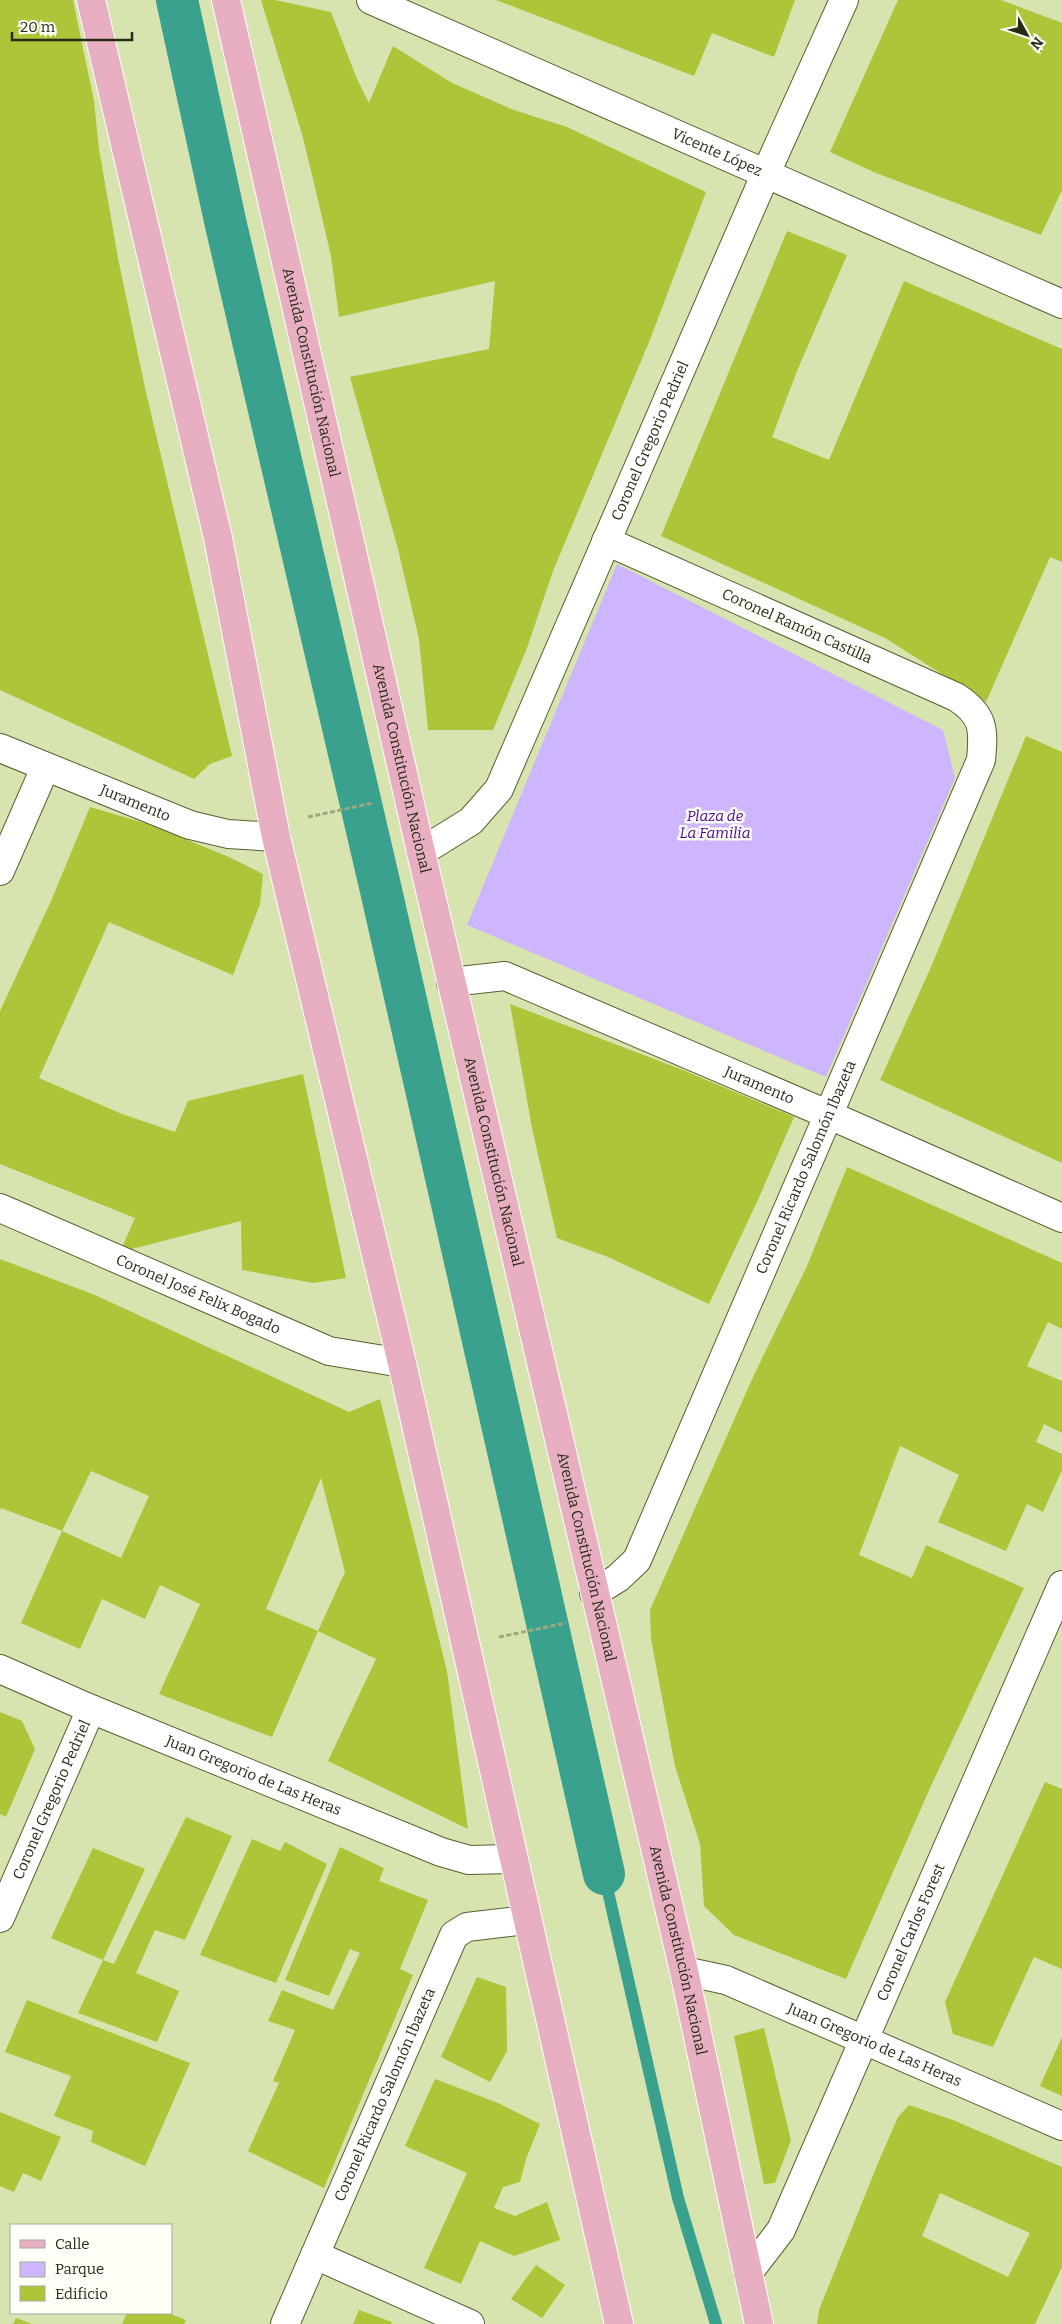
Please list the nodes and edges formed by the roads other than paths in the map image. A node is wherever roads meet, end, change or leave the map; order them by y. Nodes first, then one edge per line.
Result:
1 (91, 0) edge
2 (226, 0) edge
3 (844, 0) edge
4 (378, 1) edge
5 (766, 173) junction
6 (1062, 304) edge
7 (606, 541) junction
8 (980, 721) joint
9 (0, 748) edge
10 (45, 768) junction
11 (275, 831) junction
12 (421, 852) junction
13 (0, 871) edge
14 (451, 982) junction
15 (827, 1114) junction
16 (0, 1208) edge
17 (1062, 1218) edge
18 (402, 1363) junction
19 (1062, 1585) edge
20 (594, 1592) junction
21 (0, 1669) edge
22 (91, 1709) junction
23 (512, 1858) junction
24 (0, 1918) edge
25 (526, 1920) junction
26 (684, 1972) junction
27 (865, 2040) junction
28 (1062, 2126) edge
29 (315, 2255) junction
30 (748, 2274) junction
31 (285, 2324) edge
32 (470, 2324) edge
33 (619, 2324) edge
34 (759, 2324) edge

1 - 11 main road
2 - 12 main road, Avenida Constitución Nacional
3 - 5 street, Coronel Gregorio Pedriel
4 - 5 street, Vicente López
5 - 6 street, Vicente López
5 - 7 street, Coronel Gregorio Pedriel
7 - 8 street, Coronel Ramón Castilla
7 - 12 street, Coronel Gregorio Pedriel
8 - 15 street, Coronel Ricardo Salomón Ibazeta
9 - 10 street, Juramento
10 - 11 street, Juramento
10 - 13 street
11 - 18 main road
12 - 14 main road, Avenida Constitución Nacional
14 - 15 street, Juramento
14 - 20 main road, Avenida Constitución Nacional
15 - 17 street, Juramento
15 - 20 street, Coronel Ricardo Salomón Ibazeta
16 - 18 street, Coronel José Felix Bogado
18 - 23 main road
19 - 27 street, Coronel Carlos Forest
20 - 26 main road, Avenida Constitución Nacional
21 - 22 street, Juan Gregorio de Las Heras
22 - 23 street, Juan Gregorio de Las Heras
22 - 24 street, Coronel Gregorio Pedriel
23 - 25 main road
25 - 29 street, Coronel Ricardo Salomón Ibazeta
25 - 33 main road
26 - 27 street, Juan Gregorio de Las Heras
26 - 30 main road, Avenida Constitución Nacional
27 - 28 street, Juan Gregorio de Las Heras
27 - 30 street, Coronel Carlos Forest
29 - 31 street, Coronel Ricardo Salomón Ibazeta
29 - 32 street
30 - 34 main road, Avenida Constitución Nacional

